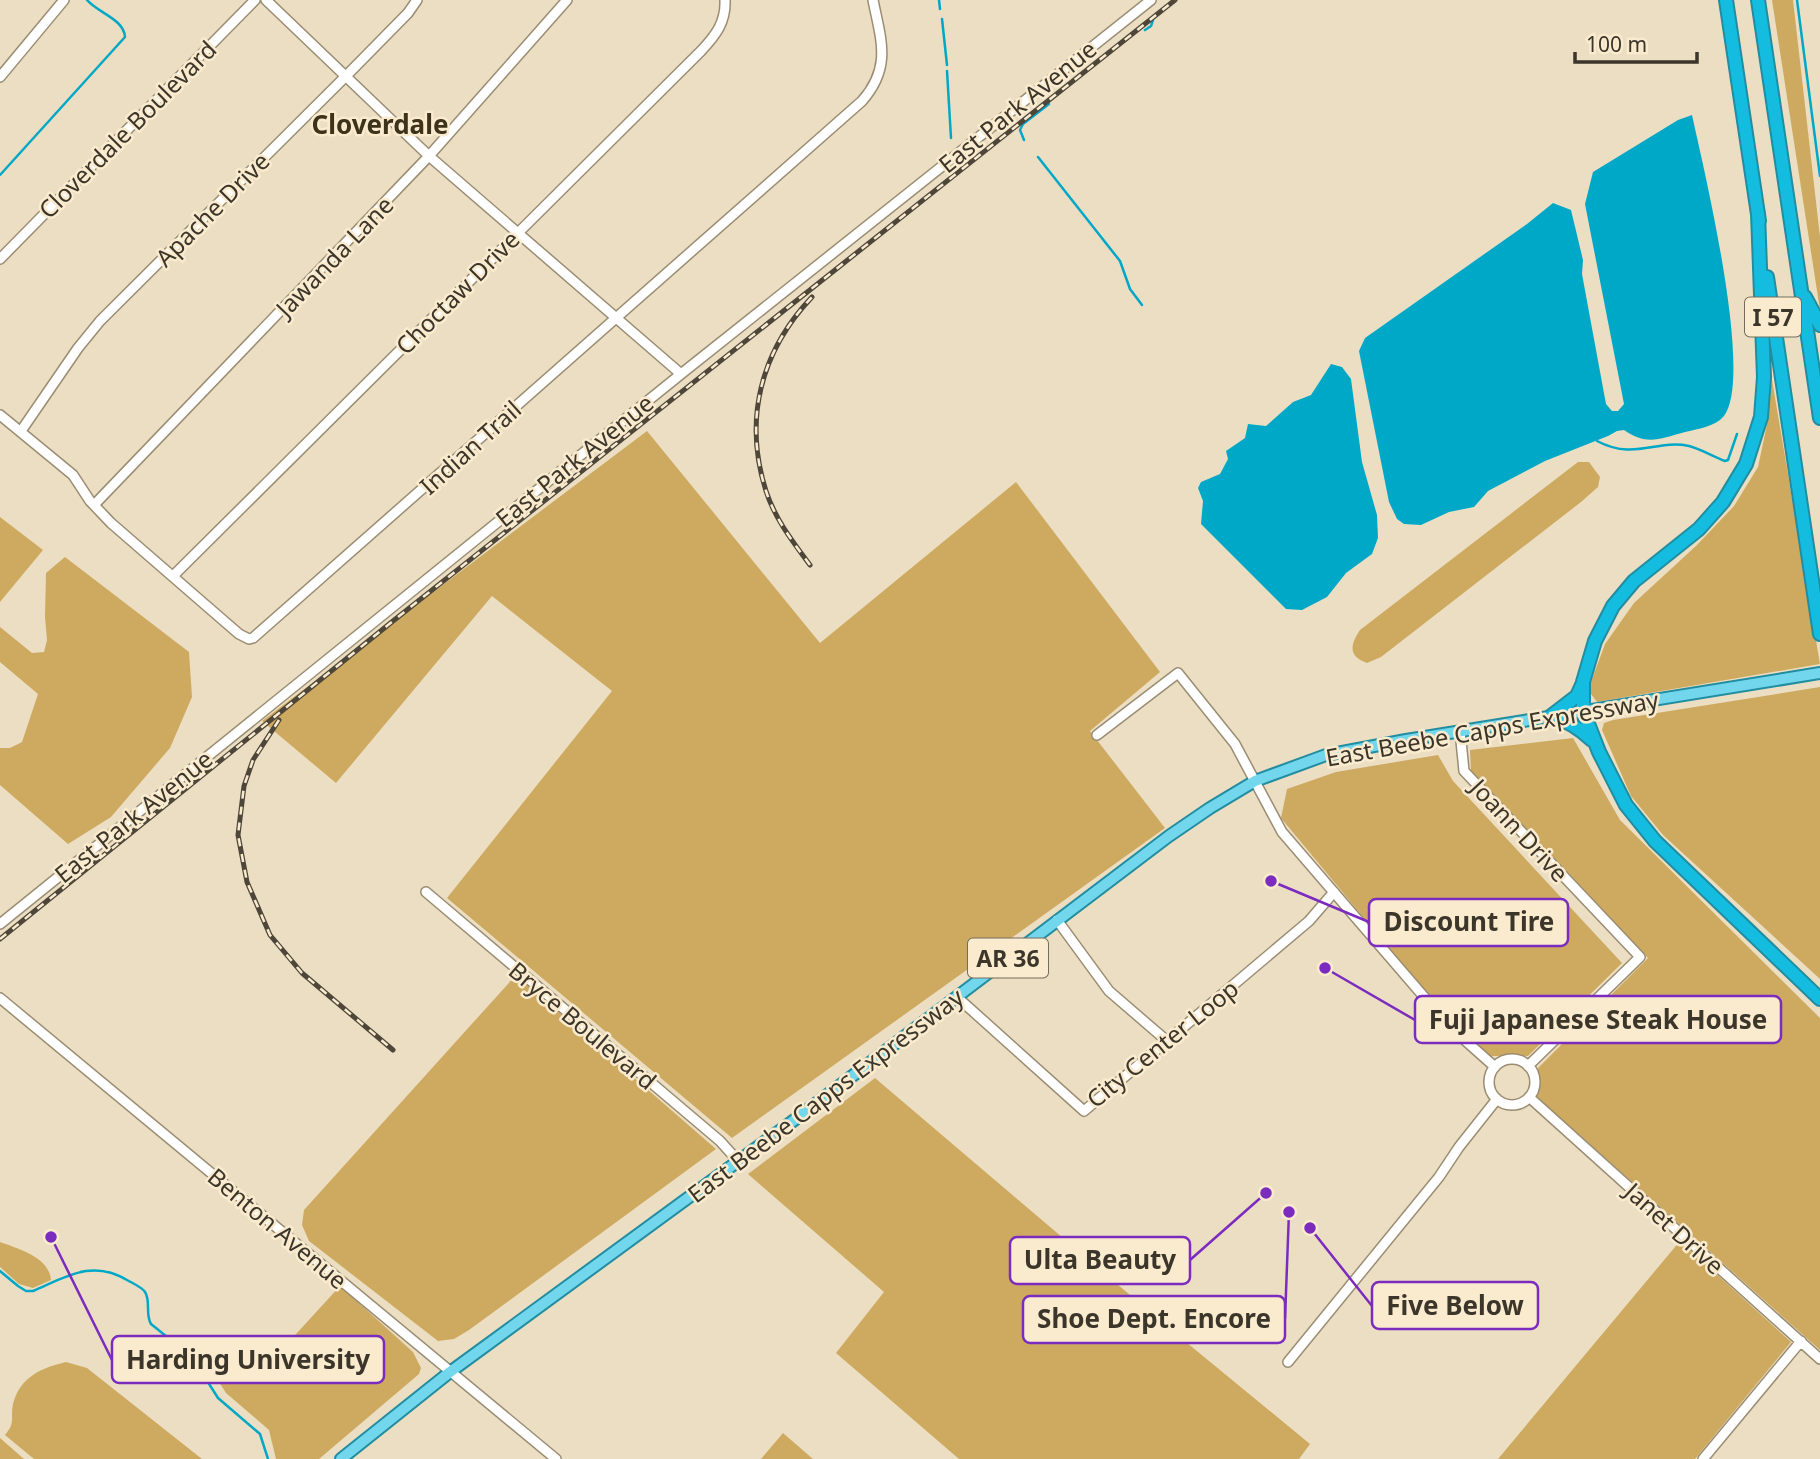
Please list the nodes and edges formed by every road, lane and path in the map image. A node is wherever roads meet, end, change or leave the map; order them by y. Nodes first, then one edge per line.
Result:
1 (64, 0) edge
2 (255, 0) edge
3 (266, 0) edge
4 (417, 0) edge
5 (567, 0) edge
6 (725, 0) edge
7 (873, 0) edge
8 (1150, 0) edge
9 (1726, 0) edge
10 (1758, 0) edge
11 (0, 77) edge
12 (345, 77) junction
13 (429, 156) junction
14 (1758, 214) junction
15 (518, 232) junction
16 (0, 259) edge
17 (1801, 290) junction
18 (617, 317) junction
19 (1820, 325) edge
20 (681, 374) junction
21 (0, 415) edge
22 (1820, 418) edge
23 (21, 431) junction
24 (94, 505) junction
25 (173, 576) junction
26 (1820, 634) edge
27 (1820, 673) edge
28 (1583, 682) junction
29 (1583, 711) junction
30 (1551, 716) junction
31 (1460, 731) junction
32 (1097, 735) dead end
33 (1595, 743) junction
34 (1255, 781) junction
35 (426, 892) dead end
36 (1334, 892) junction
37 (1057, 920) junction
38 (0, 923) edge
39 (957, 997) junction
40 (0, 998) edge
41 (1820, 999) edge
42 (1167, 1041) junction
43 (1528, 1066) junction
44 (1495, 1067) junction
45 (1529, 1097) junction
46 (1497, 1099) junction
47 (738, 1161) junction
48 (1801, 1341) junction
49 (1820, 1359) edge
50 (1288, 1362) dead end
51 (450, 1372) junction
52 (341, 1459) edge
53 (556, 1459) edge
54 (1703, 1459) edge

1 - 11 street
2 - 16 street, Cloverdale Boulevard
3 - 12 street
4 - 12 street, Apache Drive
5 - 13 street, Jawanda Lane
6 - 15 street, Choctaw Drive
7 - 18 street, Indian Trail
8 - 20 street, East Park Avenue
9 - 14 highway, I 57
10 - 17 highway, I 57
12 - 13 street
12 - 23 street, Apache Drive
13 - 15 street
13 - 24 street, Jawanda Lane
14 - 26 highway, I 57
14 - 28 highway
15 - 18 street
15 - 25 street, Choctaw Drive
17 - 19 highway
17 - 22 highway, I 57
18 - 20 street
18 - 25 street, Indian Trail
20 - 38 street, East Park Avenue
21 - 23 street, Indian Trail
23 - 24 street, Indian Trail
24 - 25 street, Indian Trail
27 - 29 main road, East Beebe Capps Expressway / AR 36
28 - 29 highway
28 - 30 highway
29 - 30 main road, East Beebe Capps Expressway / AR 36
29 - 33 highway
30 - 31 main road, East Beebe Capps Expressway / AR 36
30 - 33 highway
31 - 34 main road, East Beebe Capps Expressway / AR 36
31 - 43 street, Joann Drive
32 - 34 street
33 - 41 highway
34 - 36 street
34 - 37 main road, East Beebe Capps Expressway / AR 36
35 - 47 street, Bryce Boulevard
36 - 42 street, City Center Loop
36 - 44 street
37 - 39 main road, East Beebe Capps Expressway / AR 36
37 - 42 street
39 - 42 street, City Center Loop
39 - 47 main road, East Beebe Capps Expressway / AR 36
40 - 51 street, Benton Avenue
43 - 44 street
43 - 45 street
44 - 46 street
45 - 46 street
45 - 48 street, Janet Drive
46 - 50 street
47 - 51 main road, East Beebe Capps Expressway / AR 36
48 - 49 street, Janet Drive
48 - 54 street
51 - 52 main road, East Beebe Capps Expressway / AR 36
51 - 53 street, Benton Avenue

